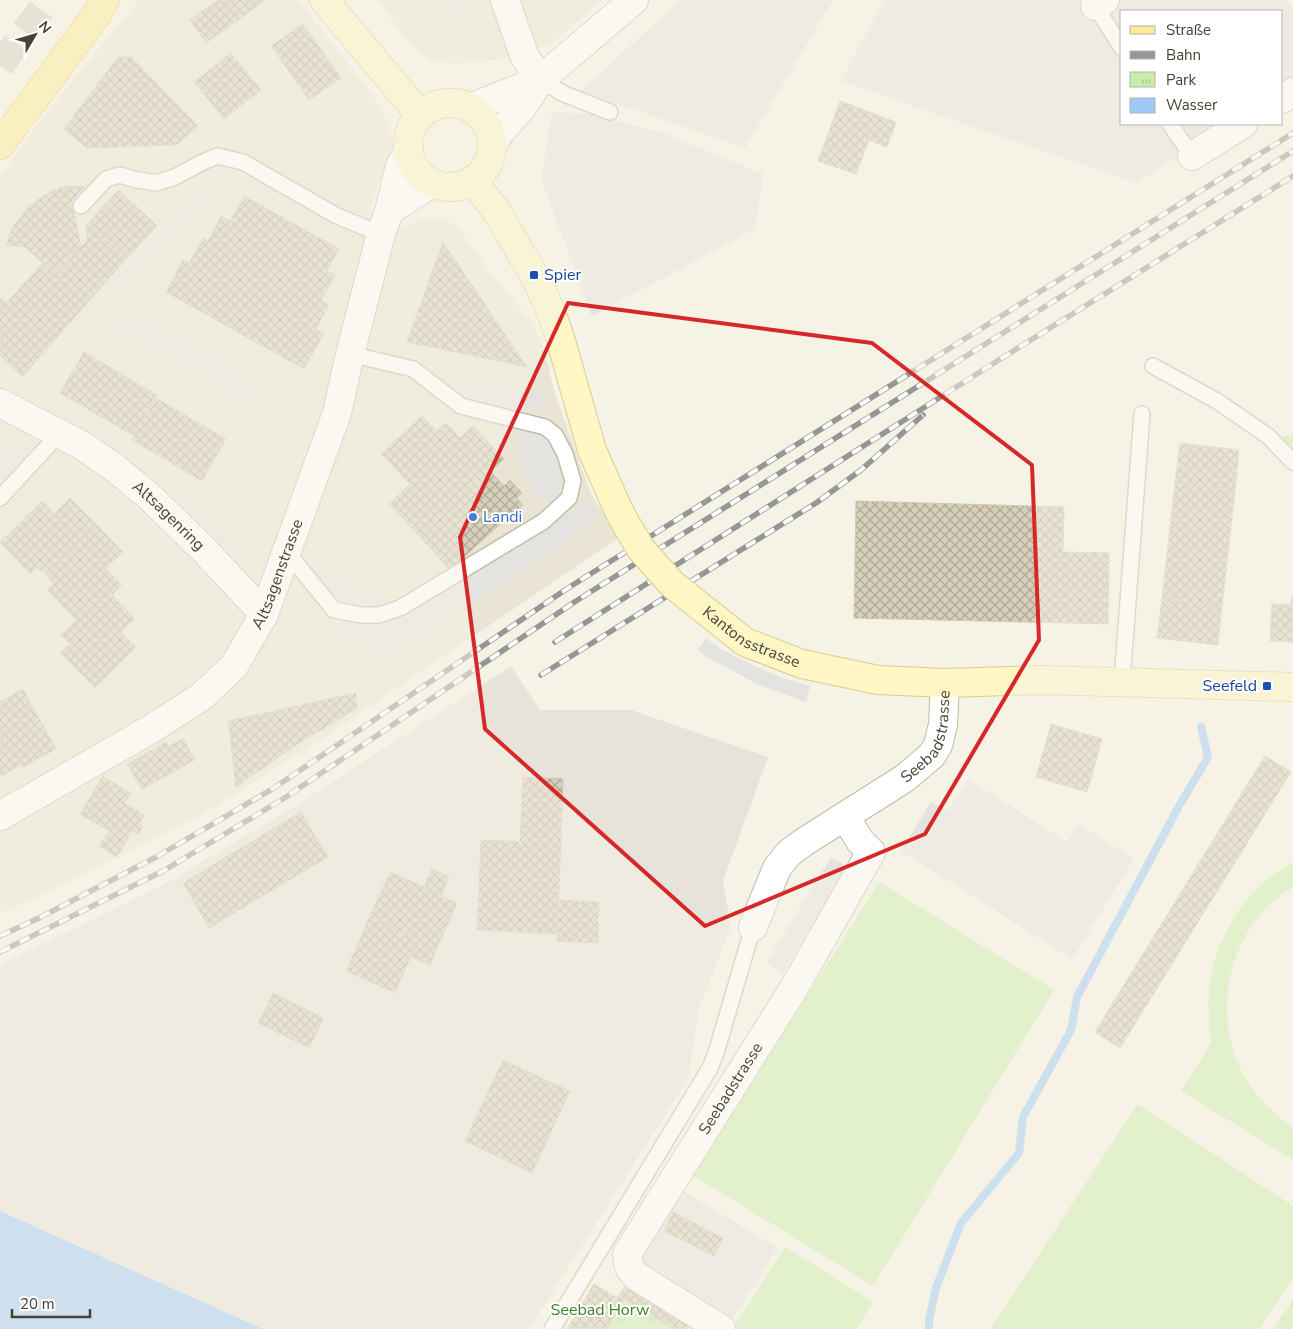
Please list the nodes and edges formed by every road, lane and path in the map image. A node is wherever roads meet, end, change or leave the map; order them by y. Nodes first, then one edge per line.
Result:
1 (324, 0) edge
2 (505, 0) edge
3 (634, 0) edge
4 (1097, 2) edge
5 (104, 4) edge
6 (1120, 44) edge
7 (540, 80) junction
8 (470, 108) junction
9 (610, 112) dead end
10 (420, 116) junction
11 (1171, 125) edge
12 (1241, 125) edge
13 (492, 142) junction
14 (0, 145) edge
15 (409, 150) junction
16 (1192, 156) joint
17 (473, 180) junction
18 (432, 183) junction
19 (81, 206) dead end
20 (385, 222) junction
21 (350, 354) junction
22 (1152, 366) dead end
23 (0, 403) edge
24 (1142, 414) dead end
25 (59, 434) junction
26 (1293, 462) edge
27 (0, 498) edge
28 (287, 552) junction
29 (264, 614) junction
30 (1122, 681) junction
31 (945, 682) junction
32 (1293, 687) edge
33 (0, 816) edge
34 (845, 816) junction
35 (753, 927) joint
36 (552, 1329) edge
37 (721, 1329) edge

1 - 10 main road
2 - 7 street
3 - 7 street
4 - 6 lane
5 - 14 main road
7 - 8 street
7 - 9 lane
7 - 13 street
8 - 10 main road
8 - 13 main road
10 - 15 main road
11 - 16 lane
12 - 16 street
13 - 17 main road
15 - 18 main road
15 - 20 street, Altsagenstrasse
17 - 18 main road
17 - 31 main road, Kantonsstrasse, bridge
18 - 20 street
19 - 20 lane
20 - 21 street, Altsagenstrasse
21 - 28 street, Altsagenstrasse
21 - 28 lane
22 - 26 lane
23 - 25 street, Altsagenring
24 - 30 lane
25 - 27 lane
25 - 29 street, Altsagenring
28 - 29 street, Altsagenstrasse
29 - 33 street, Altsagenstrasse
30 - 31 main road, Kantonsstrasse
30 - 32 main road, Kantonsstrasse
31 - 34 street, Seebadstrasse
34 - 35 street, Seebadstrasse
34 - 37 street, Seebadstrasse
35 - 36 lane, Seebadstrasse

